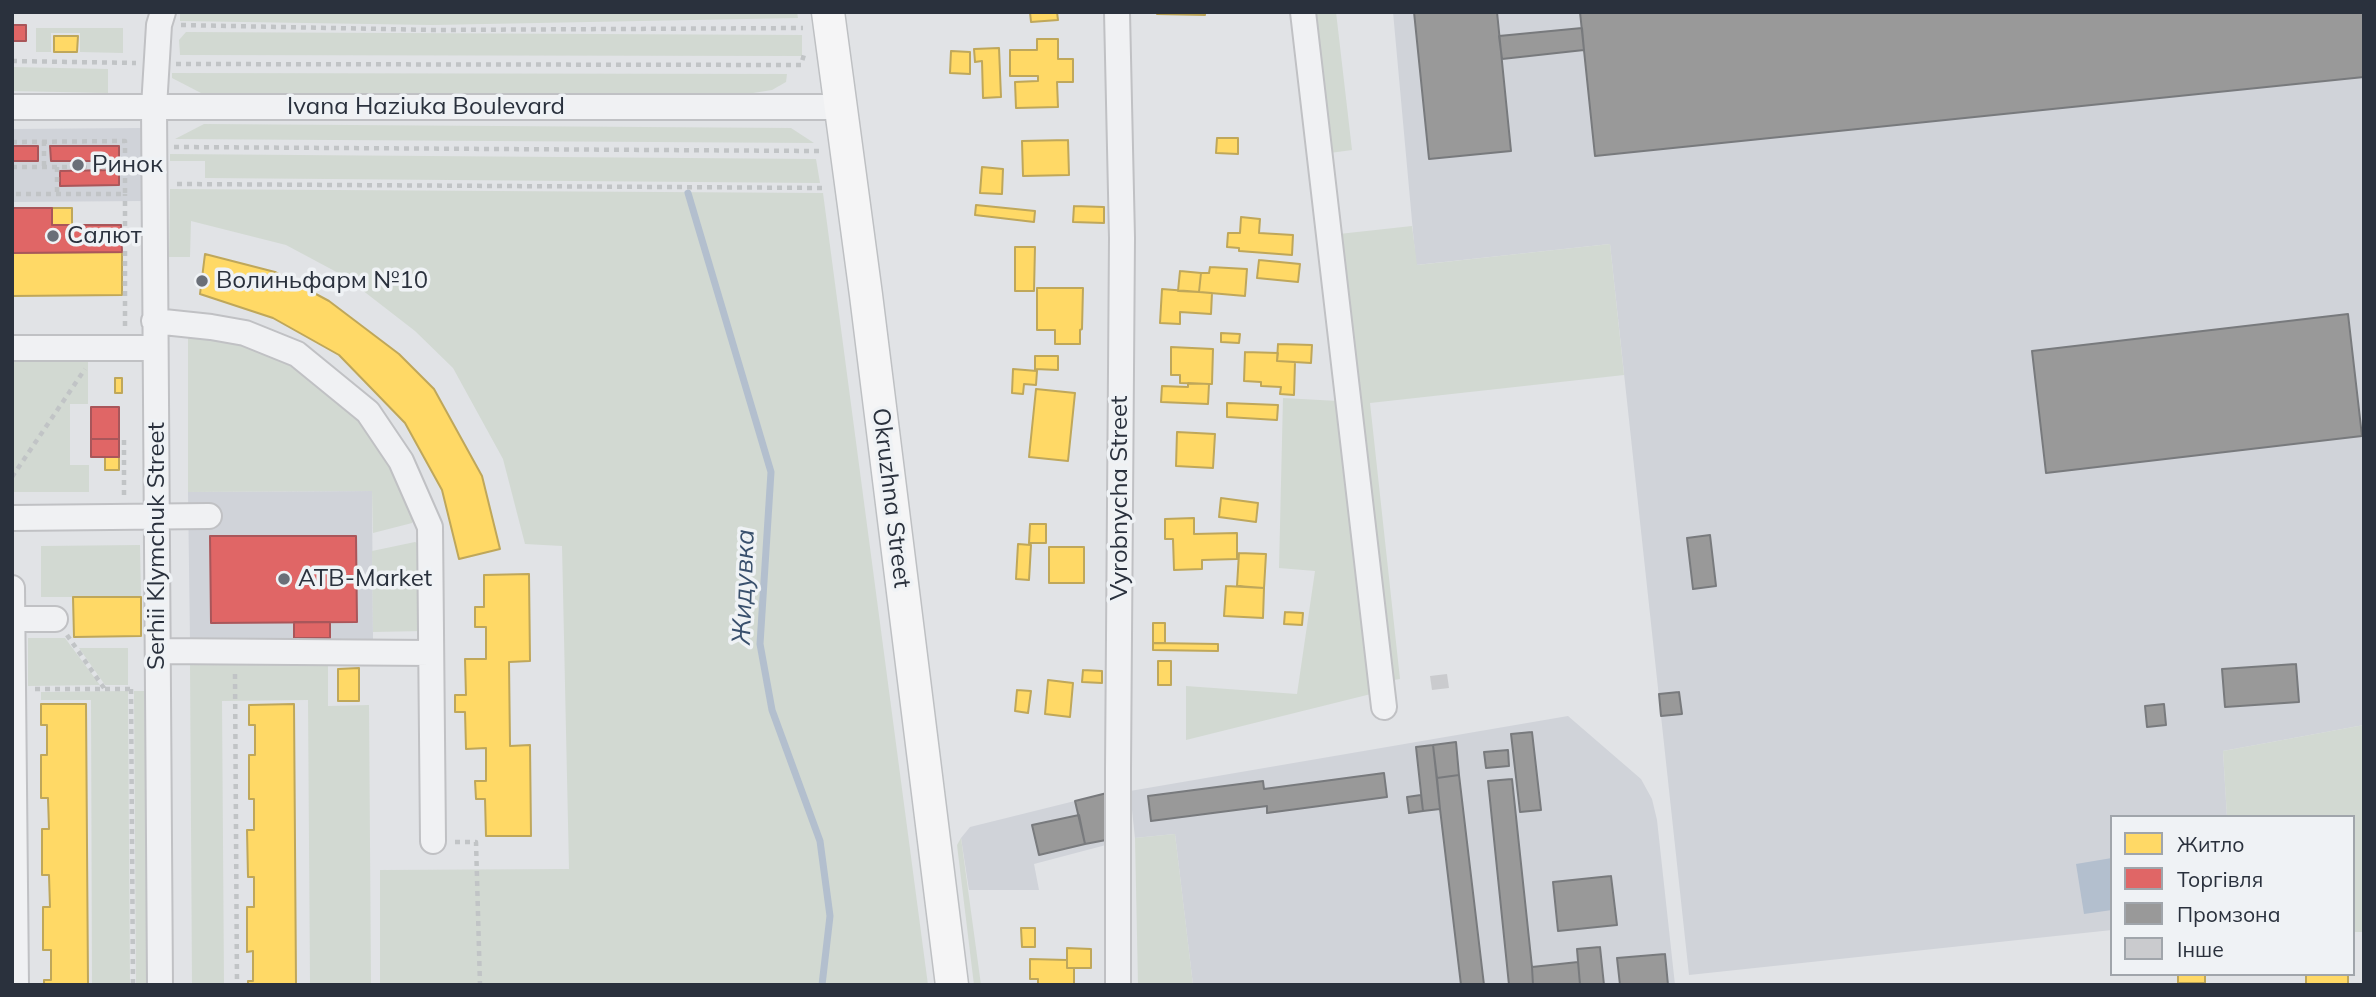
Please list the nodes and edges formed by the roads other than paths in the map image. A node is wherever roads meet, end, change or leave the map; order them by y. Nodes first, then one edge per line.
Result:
1 (1117, 12) edge
2 (1303, 12) edge
3 (161, 19) edge
4 (816, 20) edge
5 (12, 107) edge
6 (154, 107) junction
7 (841, 107) junction
8 (154, 321) junction
9 (12, 348) edge
10 (154, 348) junction
11 (209, 516) dead end
12 (156, 517) junction
13 (12, 518) edge
14 (12, 588) edge
15 (55, 618) road end
16 (13, 619) edge
17 (158, 652) junction
18 (430, 653) junction
19 (13, 689) edge
20 (1384, 707) dead end
21 (433, 841) road end
22 (16, 985) edge
23 (160, 985) edge
24 (952, 985) edge
25 (1118, 985) edge

1 - 25 street, Vyrobnycha Street
2 - 20 street
3 - 6 street, Serhii Klymchuk Street
4 - 7 main road, Okruzhna Street
5 - 6 street, Ivana Haziuka Boulevard
6 - 7 street, Ivana Haziuka Boulevard
6 - 8 street, Serhii Klymchuk Street
7 - 24 main road, Okruzhna Street
8 - 10 street, Serhii Klymchuk Street
8 - 18 street
9 - 10 street
10 - 12 street, Serhii Klymchuk Street
11 - 12 street
12 - 13 street
12 - 17 street, Serhii Klymchuk Street
14 - 16 street
15 - 16 street
16 - 19 street
17 - 18 street
17 - 23 street, Serhii Klymchuk Street
18 - 21 street
19 - 22 street

